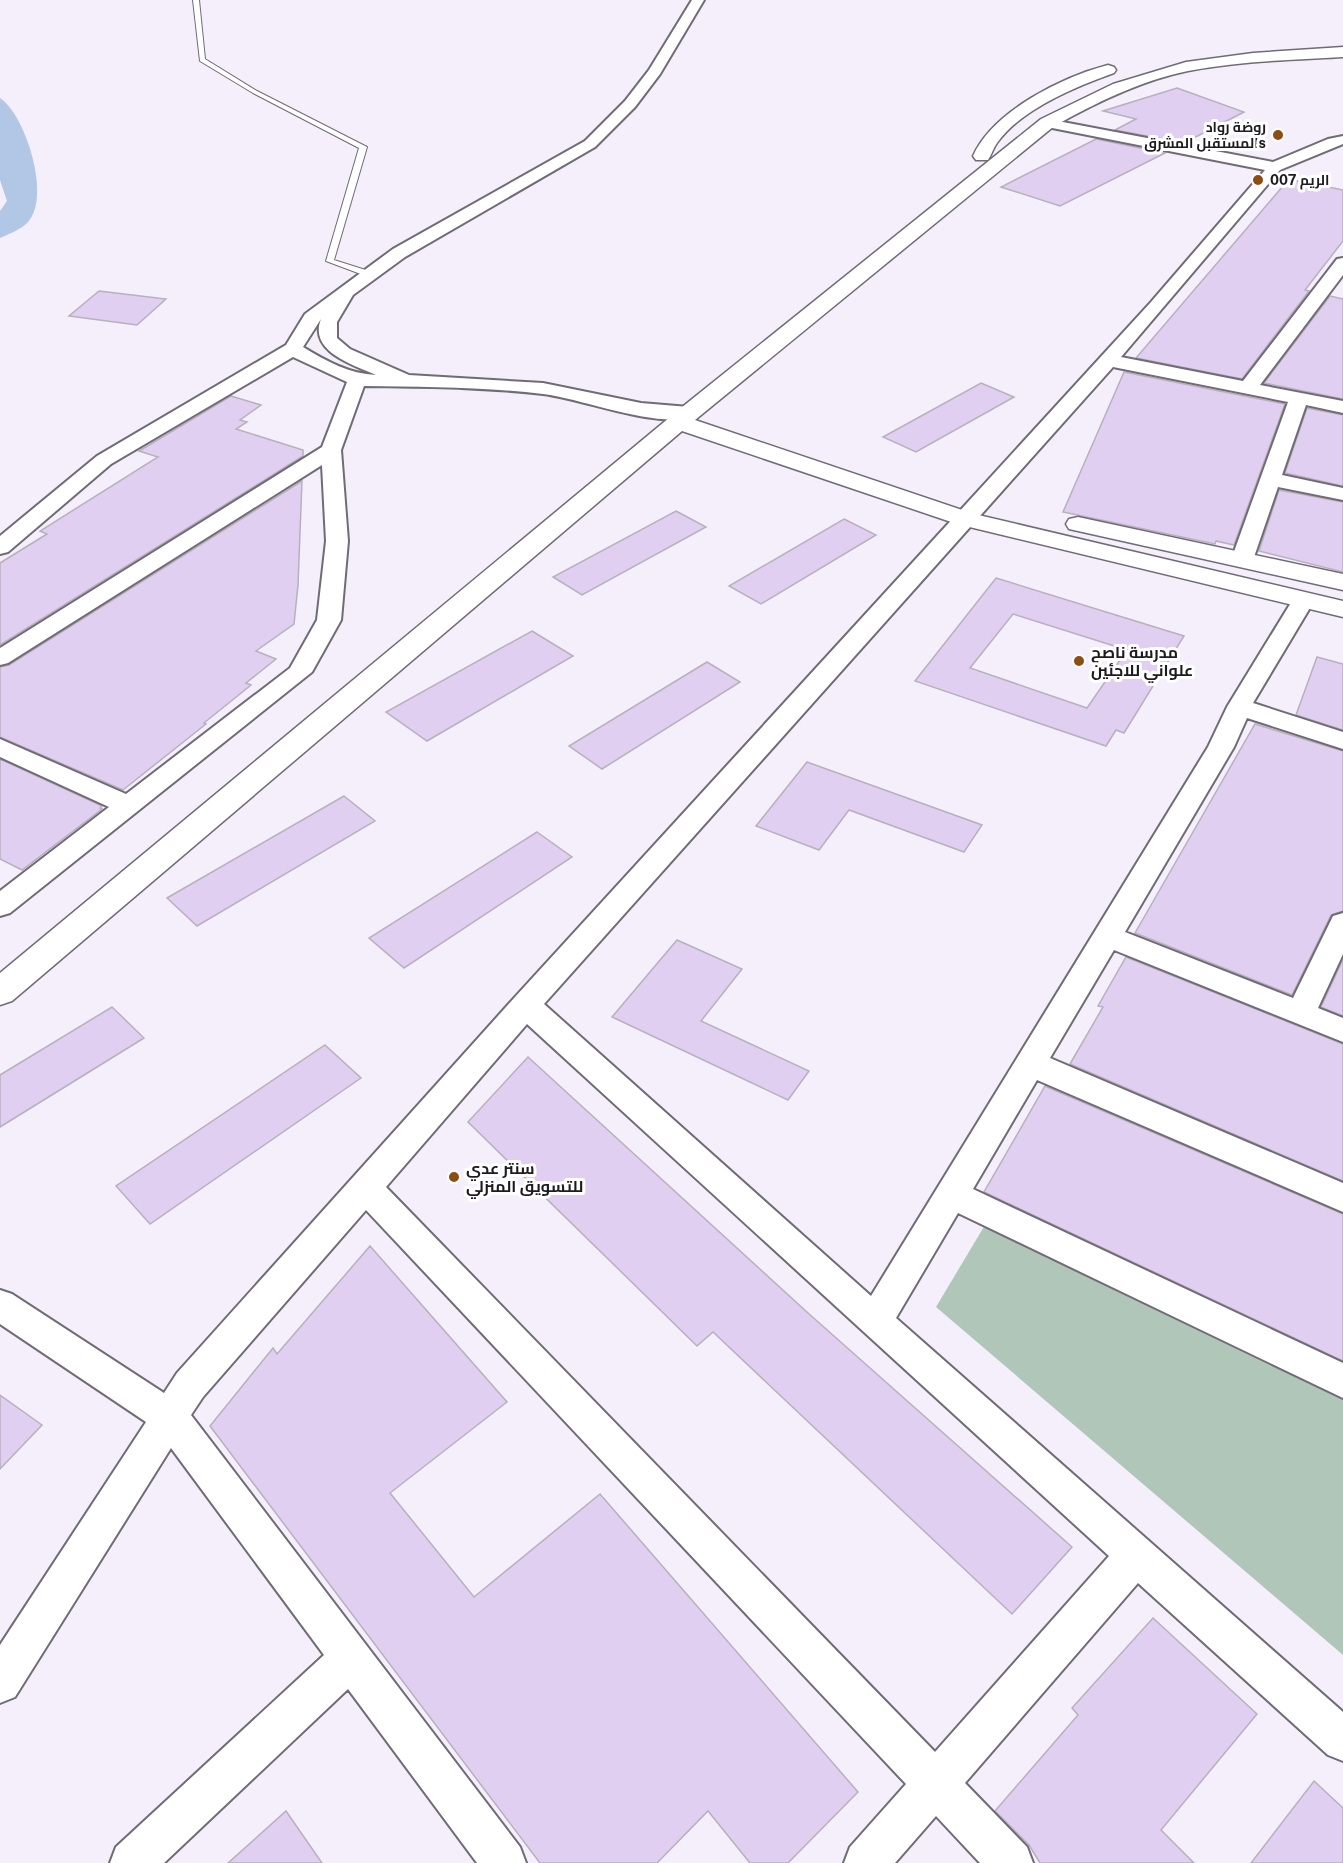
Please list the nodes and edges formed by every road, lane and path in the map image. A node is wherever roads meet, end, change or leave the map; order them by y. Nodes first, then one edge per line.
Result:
1 (196, 0) edge
2 (698, 0) edge
3 (1343, 42) edge
4 (1343, 52) edge
5 (1159, 57) dead end
6 (1127, 65) dead end
7 (1047, 123) junction
8 (1343, 140) edge
9 (1275, 167) junction
10 (979, 176) junction
11 (1343, 262) edge
12 (369, 274) junction
13 (348, 289) junction
14 (293, 349) junction
15 (1108, 360) junction
16 (357, 380) junction
17 (406, 381) junction
18 (1248, 388) junction
19 (1299, 398) junction
20 (1343, 407) edge
21 (678, 416) junction
22 (331, 450) junction
23 (1271, 478) junction
24 (1343, 494) edge
25 (973, 510) junction
26 (0, 547) edge
27 (1242, 560) junction
28 (1343, 582) edge
29 (1303, 601) junction
30 (1343, 609) edge
31 (0, 658) edge
32 (1239, 707) junction
33 (1343, 741) edge
34 (0, 747) edge
35 (129, 806) junction
36 (0, 906) edge
37 (1343, 922) edge
38 (1107, 936) junction
39 (0, 992) edge
40 (526, 1005) junction
41 (1301, 1013) junction
42 (1343, 1030) edge
43 (1032, 1064) junction
44 (366, 1188) junction
45 (953, 1194) junction
46 (1343, 1197) edge
47 (0, 1305) edge
48 (875, 1322) junction
49 (1343, 1381) edge
50 (170, 1417) junction
51 (1137, 1554) junction
52 (351, 1658) junction
53 (0, 1682) edge
54 (1343, 1740) edge
55 (936, 1784) junction
56 (132, 1863) edge
57 (504, 1863) edge
58 (866, 1863) edge
59 (1011, 1863) edge

1 - 12 lane
2 - 12 street
3 - 5 main road
4 - 7 main road
6 - 10 main road
7 - 9 street
7 - 10 main road
8 - 9 street
9 - 15 street
10 - 21 main road
11 - 18 street
12 - 13 street
13 - 14 street
13 - 17 street
14 - 16 street
14 - 26 street
15 - 18 street
15 - 25 street
16 - 17 street
16 - 22 street
17 - 21 street
18 - 19 street
19 - 20 street
19 - 23 street
21 - 25 main road
21 - 39 main road
22 - 31 street
22 - 35 street
23 - 24 street
23 - 27 street
25 - 27 main road
25 - 29 main road
25 - 40 street
27 - 28 main road
29 - 30 main road
29 - 32 street
32 - 33 street
32 - 38 street
34 - 35 street
35 - 36 street
37 - 41 street
38 - 41 street
38 - 43 street
40 - 44 street
40 - 48 street
41 - 42 street
43 - 45 street
43 - 46 street
44 - 50 street
44 - 55 street
45 - 48 street
45 - 49 street
47 - 50 street
48 - 51 street
50 - 52 street
50 - 53 street
51 - 54 street
51 - 55 street
52 - 56 street
52 - 57 street
55 - 58 street
55 - 59 street

